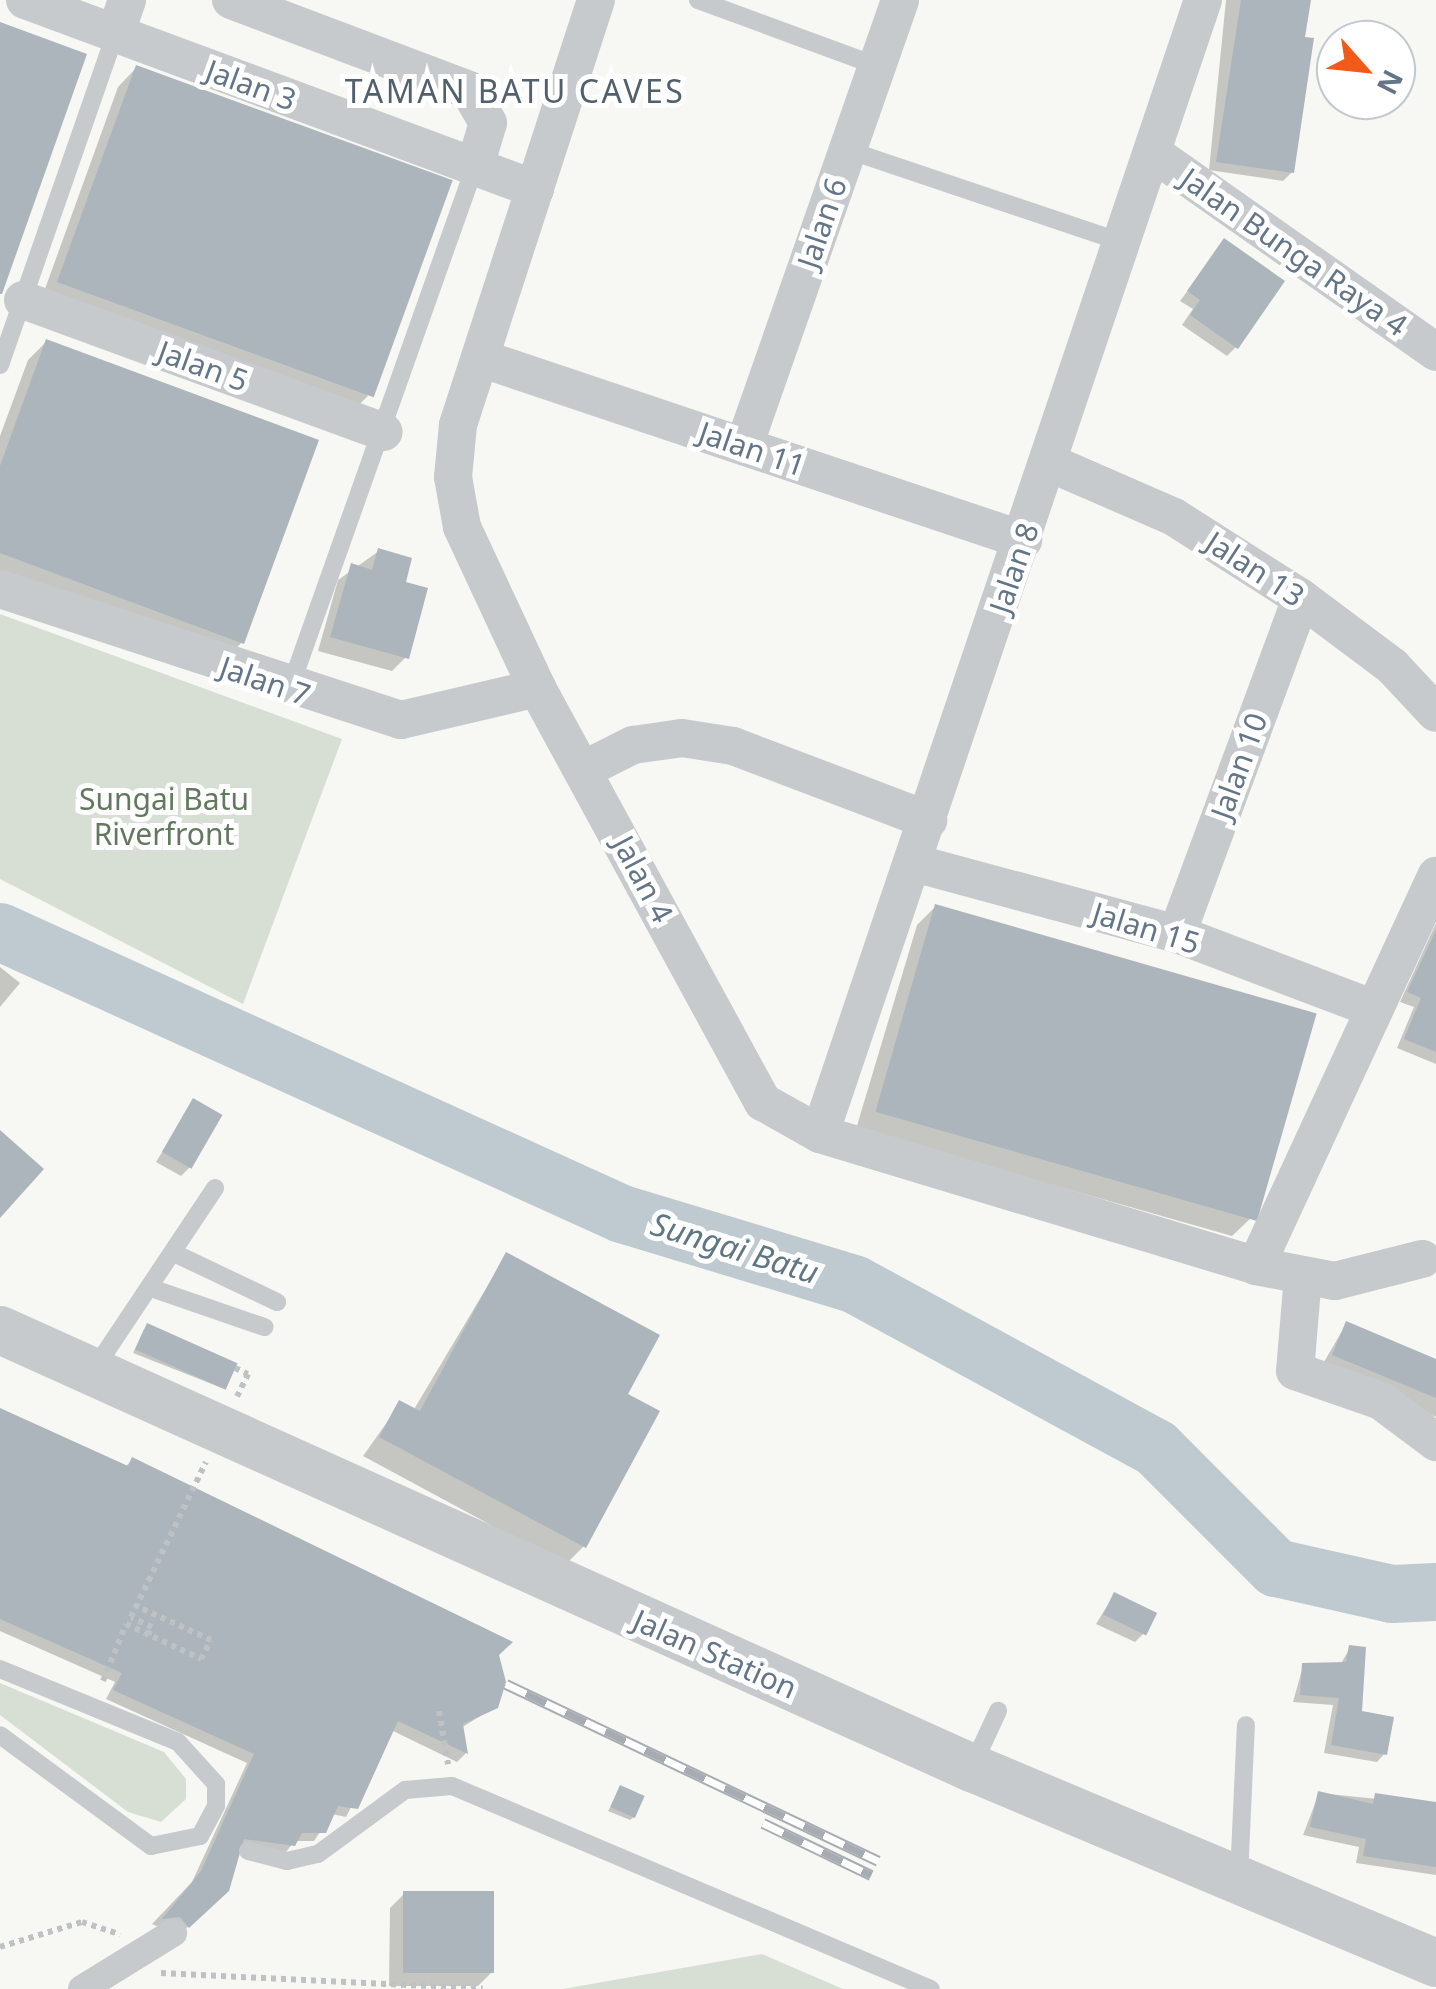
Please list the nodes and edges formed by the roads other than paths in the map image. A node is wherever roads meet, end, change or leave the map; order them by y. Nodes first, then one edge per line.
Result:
1 (25, 0) edge
2 (232, 0) edge
3 (596, 0) edge
4 (698, 0) edge
5 (900, 0) edge
6 (1204, 0) edge
7 (121, 18) edge
8 (877, 66) junction
9 (848, 150) junction
10 (1152, 153) junction
11 (475, 166) junction
12 (534, 189) junction
13 (1123, 242) junction
14 (23, 300) junction
15 (1436, 352) edge
16 (480, 358) junction
17 (0, 366) edge
18 (384, 432) junction
19 (744, 446) junction
20 (1050, 463) junction
21 (1023, 540) junction
22 (0, 588) edge
23 (1300, 598) junction
24 (537, 688) junction
25 (289, 690) junction
26 (1436, 713) edge
27 (584, 770) junction
28 (928, 820) junction
29 (914, 862) junction
30 (1436, 876) edge
31 (1177, 934) junction
32 (1372, 1008) junction
33 (820, 1134) junction
34 (214, 1188) dead end
35 (176, 1254) junction
36 (1422, 1259) dead end
37 (1256, 1266) junction
38 (1304, 1276) junction
39 (151, 1288) junction
40 (277, 1302) dead end
41 (264, 1327) dead end
42 (0, 1330) edge
43 (93, 1371) junction
44 (1436, 1442) edge
45 (0, 1669) edge
46 (998, 1712) dead end
47 (1246, 1725) dead end
48 (0, 1735) edge
49 (972, 1768) junction
50 (248, 1851) dead end
51 (1238, 1883) junction
52 (174, 1934) dead end
53 (1436, 1963) edge
54 (82, 1989) edge
55 (931, 1989) edge

1 - 7 street, Jalan 3
2 - 11 street
3 - 12 street, Jalan 4
4 - 8 lane
5 - 8 street, Jalan 6
6 - 10 street, Jalan 8
7 - 11 street, Jalan 3
7 - 14 lane
8 - 9 street, Jalan 6
9 - 13 lane
9 - 19 street, Jalan 6
10 - 13 street, Jalan 8
10 - 15 street, Jalan Bunga Raya 4
11 - 12 street, Jalan 3
11 - 18 lane
12 - 16 street, Jalan 4
13 - 20 street, Jalan 8
14 - 17 lane
14 - 18 street, Jalan 5
16 - 19 street, Jalan 11
16 - 24 street, Jalan 4
18 - 25 lane
19 - 21 street, Jalan 11
20 - 21 street, Jalan 8
20 - 23 street, Jalan 13
21 - 28 street, Jalan 8
22 - 25 street, Jalan 7
23 - 26 street, Jalan 13
23 - 31 street, Jalan 10
24 - 25 street, Jalan 7
24 - 27 street, Jalan 4
27 - 28 street
27 - 33 street, Jalan 4
28 - 29 street, Jalan 8
29 - 31 street, Jalan 15
29 - 33 street, Jalan 8
30 - 32 street
31 - 32 street, Jalan 15
32 - 37 street
33 - 37 street, Jalan 4
34 - 35 lane
35 - 39 lane
35 - 40 lane
36 - 38 street, Jalan 4
37 - 38 street, Jalan 4
38 - 44 street
39 - 41 lane
39 - 43 lane
42 - 43 street, Jalan Station
43 - 49 street, Jalan Station
45 - 48 lane
46 - 49 lane
47 - 51 lane
49 - 51 street, Jalan Station
50 - 55 lane
51 - 53 street, Jalan Station
52 - 54 street

